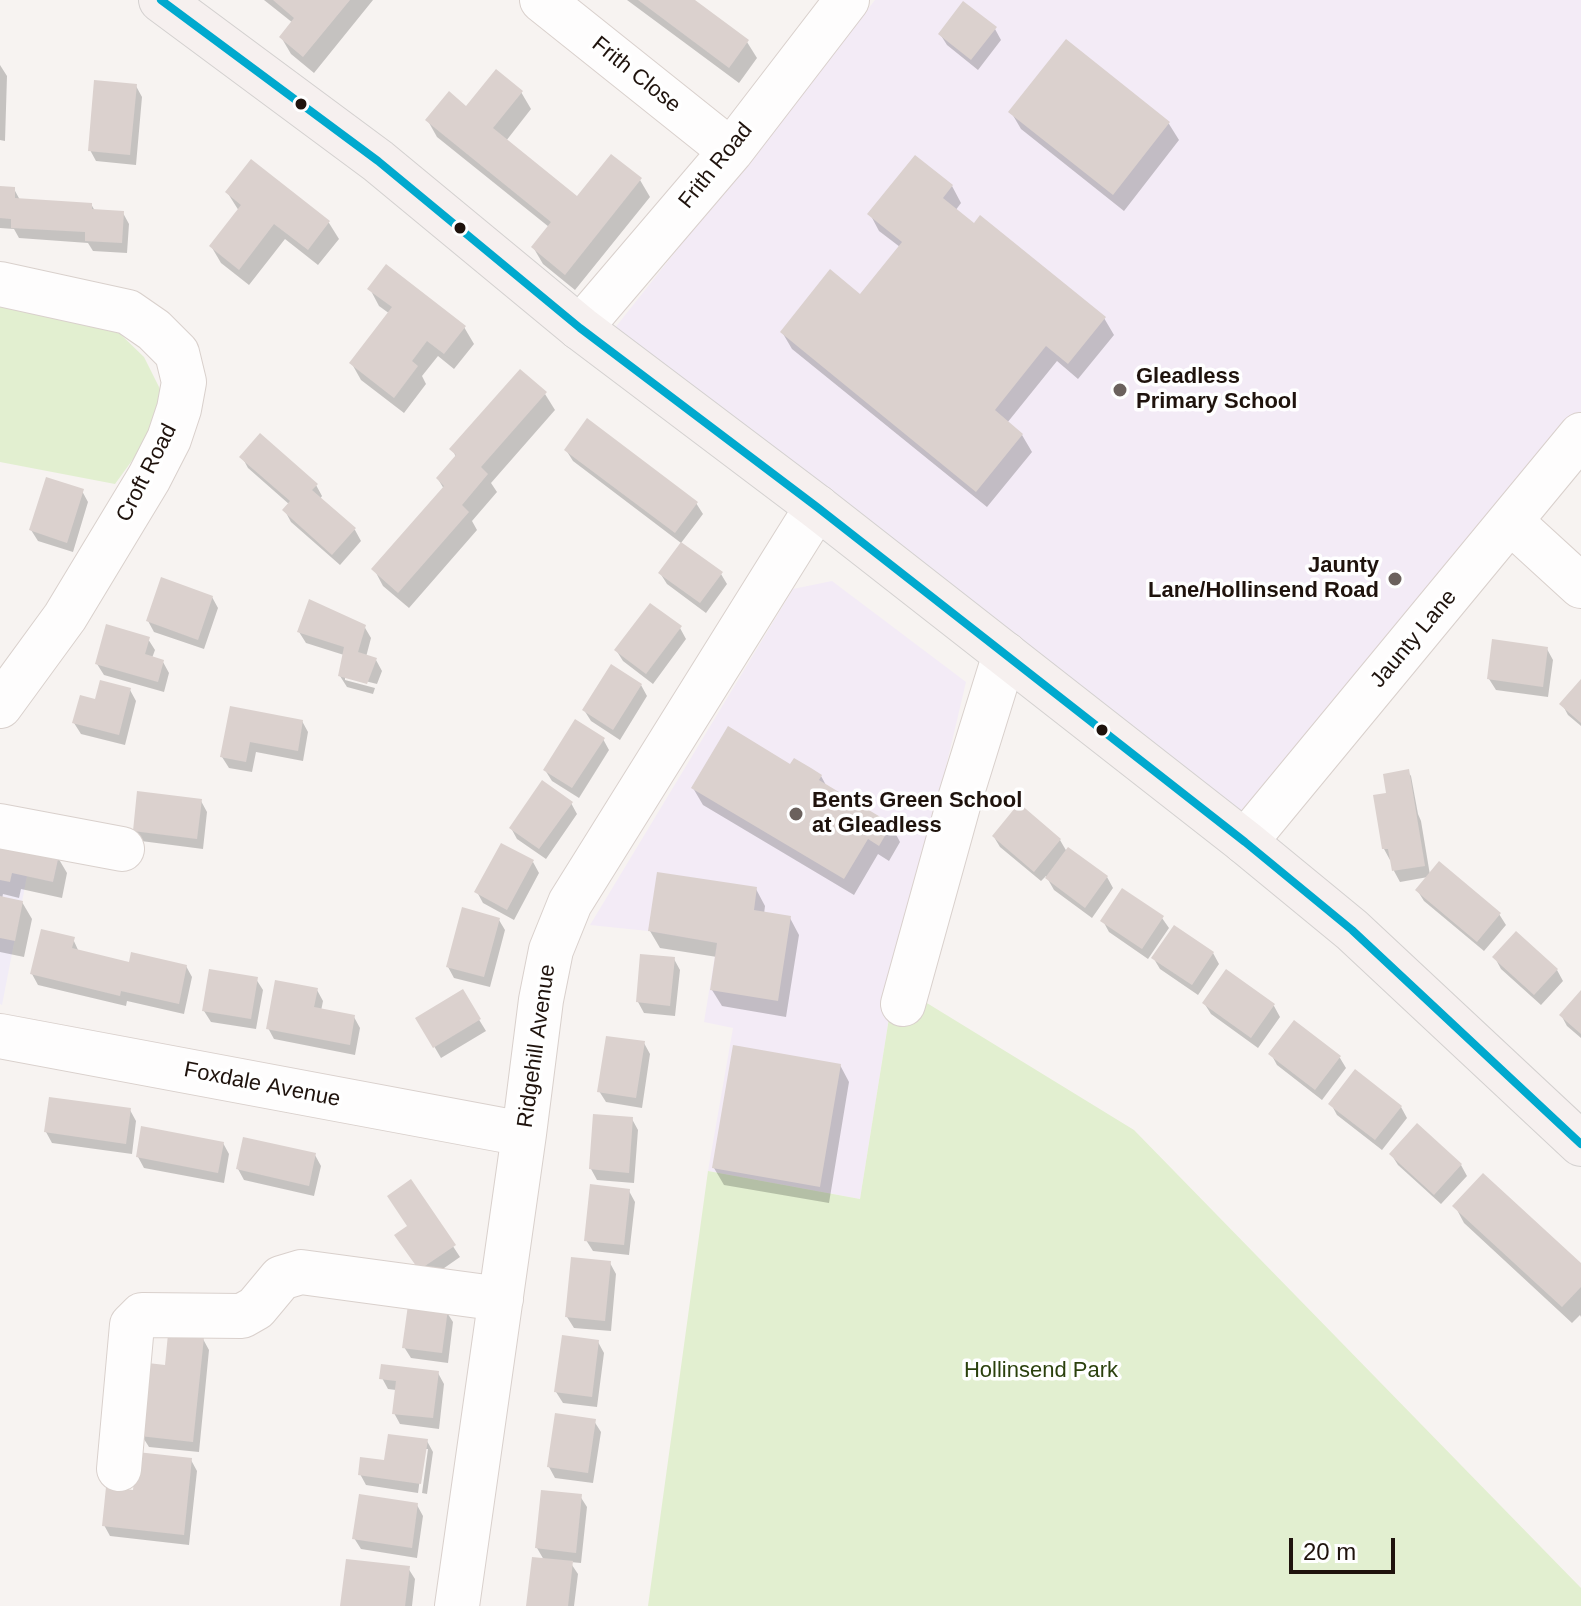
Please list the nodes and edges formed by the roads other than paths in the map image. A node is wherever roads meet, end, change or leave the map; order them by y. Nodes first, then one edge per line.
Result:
1 (161, 0) edge
2 (542, 0) edge
3 (847, 0) edge
4 (731, 151) junction
5 (0, 284) edge
6 (580, 328) junction
7 (1581, 435) edge
8 (817, 507) junction
9 (1511, 522) junction
10 (1581, 586) edge
11 (1005, 654) junction
12 (0, 706) edge
13 (0, 826) edge
14 (1245, 842) junction
15 (122, 849) dead end
16 (903, 1004) dead end
17 (0, 1036) edge
18 (524, 1134) junction
19 (1581, 1144) edge
20 (501, 1299) junction
21 (119, 1469) dead end
22 (457, 1606) edge

1 - 6 main road
2 - 4 street, Frith Close
3 - 4 street, Frith Road
4 - 6 street, Frith Road
5 - 12 street, Croft Road
6 - 8 main road
7 - 9 street, Jaunty Lane
8 - 11 main road
8 - 18 street, Ridgehill Avenue
9 - 10 street
9 - 14 street, Jaunty Lane
11 - 14 main road
11 - 16 street
13 - 15 street
14 - 19 main road
17 - 18 street, Foxdale Avenue
18 - 20 street, Ridgehill Avenue
20 - 21 street
20 - 22 street, Ridgehill Avenue

